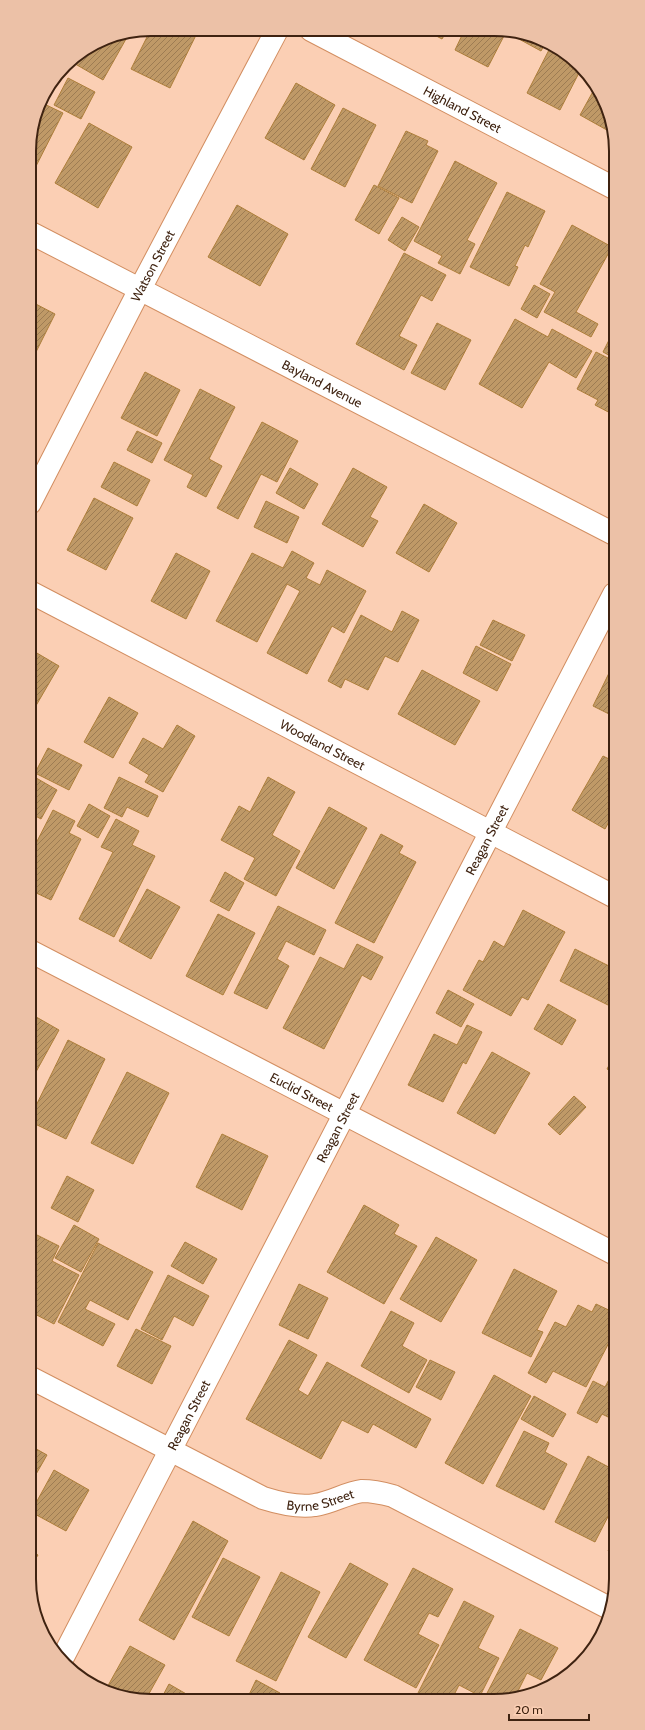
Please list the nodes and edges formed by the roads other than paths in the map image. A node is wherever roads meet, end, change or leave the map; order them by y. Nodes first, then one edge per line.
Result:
1 (274, 36) edge
2 (323, 36) edge
3 (609, 185) edge
4 (36, 236) edge
5 (140, 289) junction
6 (36, 491) edge
7 (609, 531) edge
8 (36, 595) edge
9 (609, 604) edge
10 (491, 833) junction
11 (609, 894) edge
12 (36, 954) edge
13 (345, 1114) junction
14 (609, 1251) edge
15 (36, 1381) edge
16 (171, 1450) junction
17 (606, 1606) edge
18 (65, 1654) edge

1 - 5 street, Watson Street
2 - 3 street, Highland Street
4 - 5 street, Bayland Avenue
5 - 6 street, Watson Street
5 - 7 street, Bayland Avenue
8 - 10 street, Woodland Street
9 - 10 street, Reagan Street
10 - 11 street, Woodland Street
10 - 13 street, Reagan Street
12 - 13 street, Euclid Street
13 - 14 street, Euclid Street
13 - 16 street, Reagan Street
15 - 16 street, Byrne Street
16 - 17 street, Byrne Street
16 - 18 street, Reagan Street

